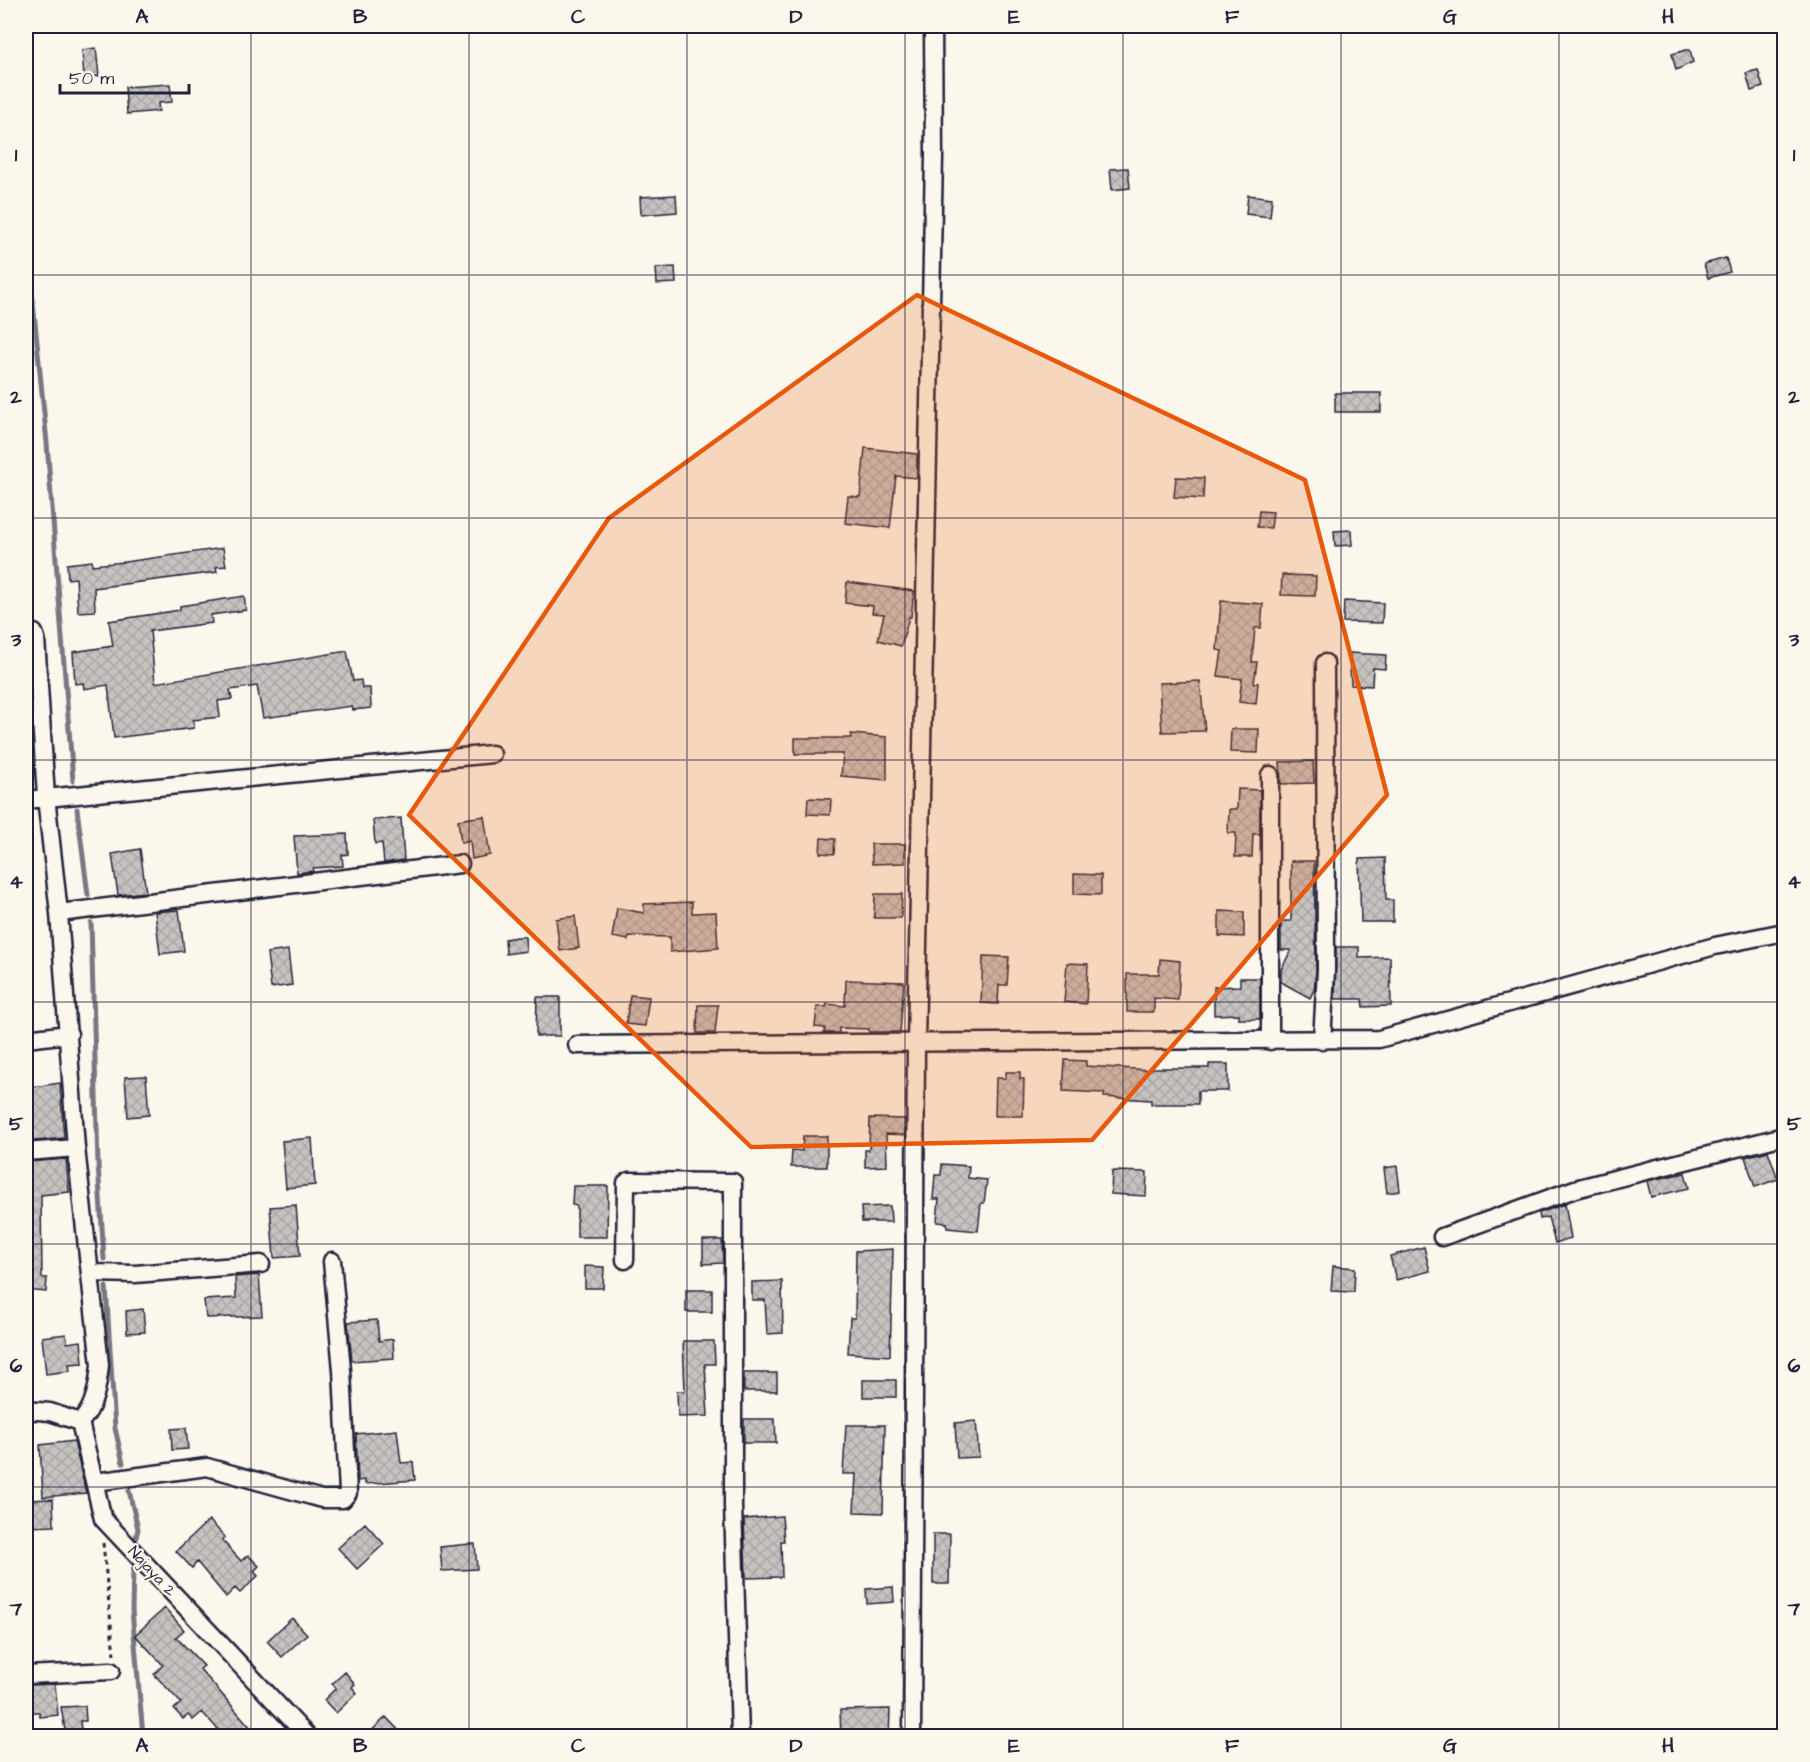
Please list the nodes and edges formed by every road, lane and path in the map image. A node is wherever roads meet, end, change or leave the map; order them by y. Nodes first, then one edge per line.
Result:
1 (933, 26) edge
2 (26, 633) edge
3 (1325, 663) dead end
4 (492, 754) dead end
5 (1270, 775) dead end
6 (46, 798) junction
7 (26, 800) edge
8 (460, 864) dead end
9 (59, 913) junction
10 (1785, 932) edge
11 (69, 1034) junction
12 (26, 1039) edge
13 (1270, 1041) junction
14 (1322, 1041) junction
15 (916, 1042) junction
16 (577, 1045) dead end
17 (1785, 1136) edge
18 (76, 1148) junction
19 (26, 1152) edge
20 (1442, 1237) dead end
21 (625, 1260) dead end
22 (332, 1261) dead end
23 (261, 1264) dead end
24 (92, 1273) junction
25 (26, 1410) edge
26 (80, 1422) junction
27 (95, 1482) junction
28 (103, 1518) junction
29 (111, 1671) joint
30 (26, 1675) edge
31 (307, 1737) edge
32 (740, 1737) edge
33 (912, 1737) edge

1 - 15 street
2 - 6 street
3 - 14 street
4 - 6 street
5 - 13 street
6 - 7 street
6 - 9 street
8 - 9 street
9 - 11 street
10 - 14 street
11 - 12 street
11 - 18 street
13 - 14 street
13 - 15 street
15 - 16 street
15 - 33 street
17 - 20 street
18 - 19 street
18 - 24 street
21 - 32 street
22 - 27 street
23 - 24 street
24 - 26 street
25 - 26 street
26 - 27 street
27 - 28 street
28 - 29 path
28 - 31 street, Najaya 2
29 - 30 street

